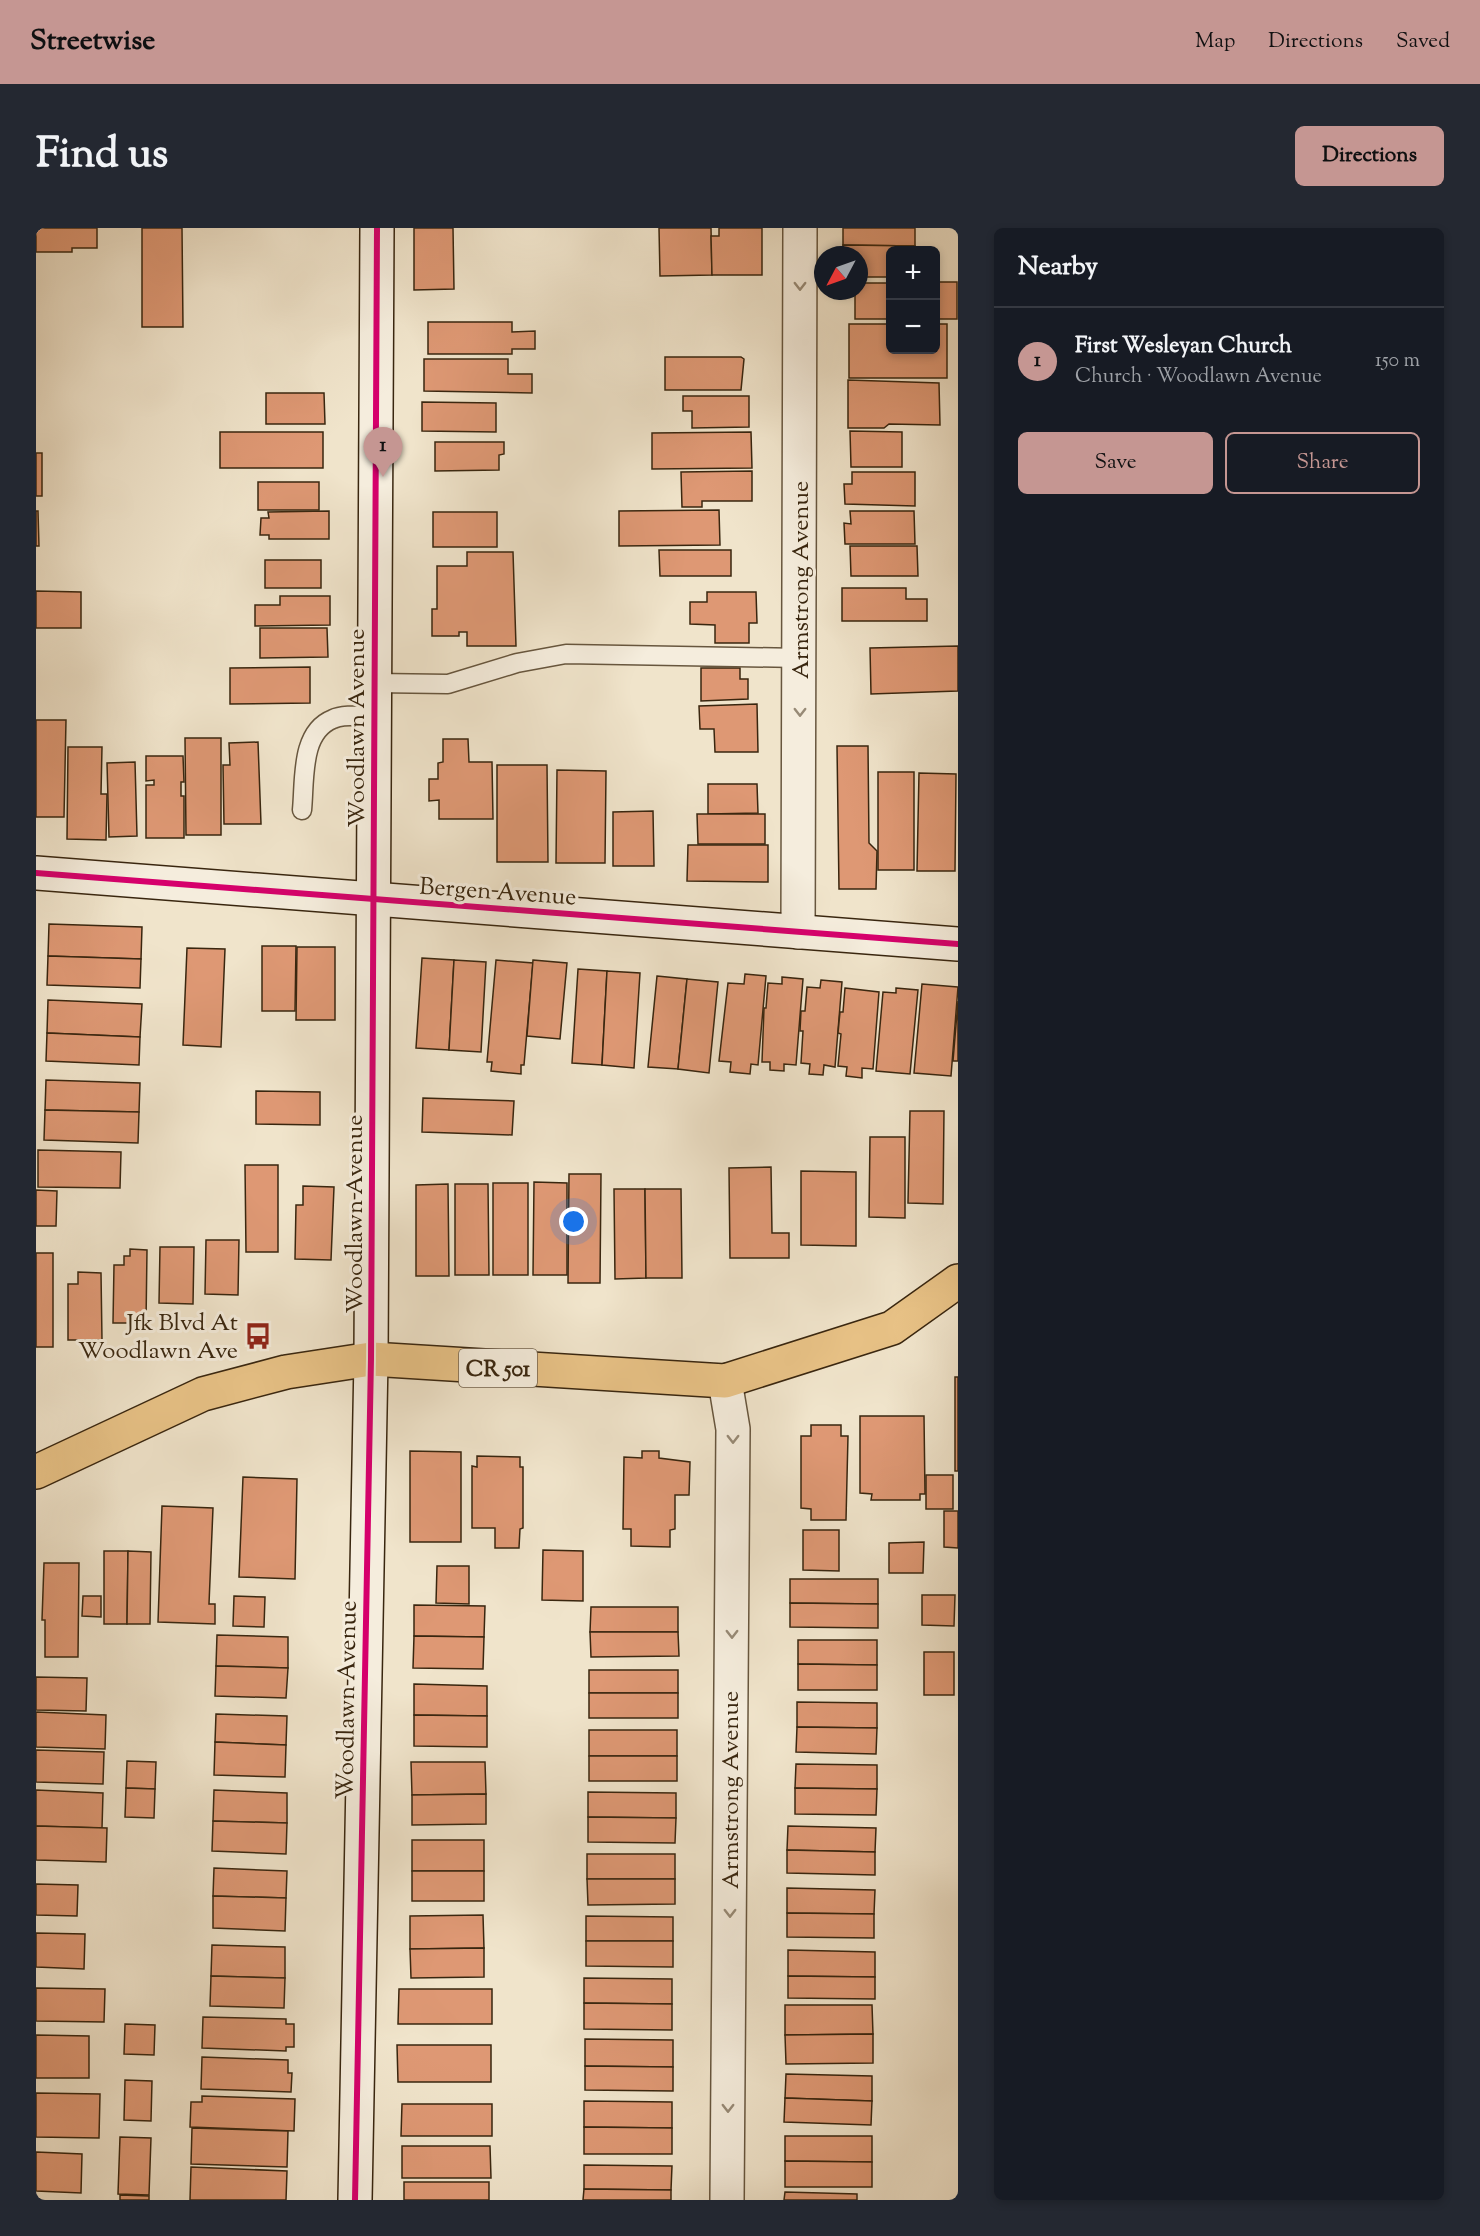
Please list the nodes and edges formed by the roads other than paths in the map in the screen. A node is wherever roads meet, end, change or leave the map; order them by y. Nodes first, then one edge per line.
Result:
1 (376, 228) edge
2 (800, 228) edge
3 (800, 658) junction
4 (375, 684) junction
5 (374, 716) junction
6 (302, 810) dead end
7 (36, 873) edge
8 (374, 899) junction
9 (798, 932) junction
10 (958, 944) edge
11 (958, 1281) edge
12 (371, 1359) junction
13 (725, 1381) junction
14 (36, 1472) edge
15 (355, 2200) edge
16 (728, 2200) edge

1 - 4 street, Woodlawn Avenue
2 -> 3 street, Armstrong Avenue
3 - 4 lane
3 -> 9 street, Armstrong Avenue
4 - 5 street, Woodlawn Avenue
5 - 6 lane
5 - 8 street, Woodlawn Avenue
7 - 8 street, Bergen Avenue
8 - 9 street, Bergen Avenue
8 - 12 street, Woodlawn Avenue
9 - 10 street, Bergen Avenue
11 - 13 main road, CR 501
12 - 13 main road, CR 501
12 - 14 main road, CR 501
12 - 15 street, Woodlawn Avenue
13 -> 16 street, Armstrong Avenue

